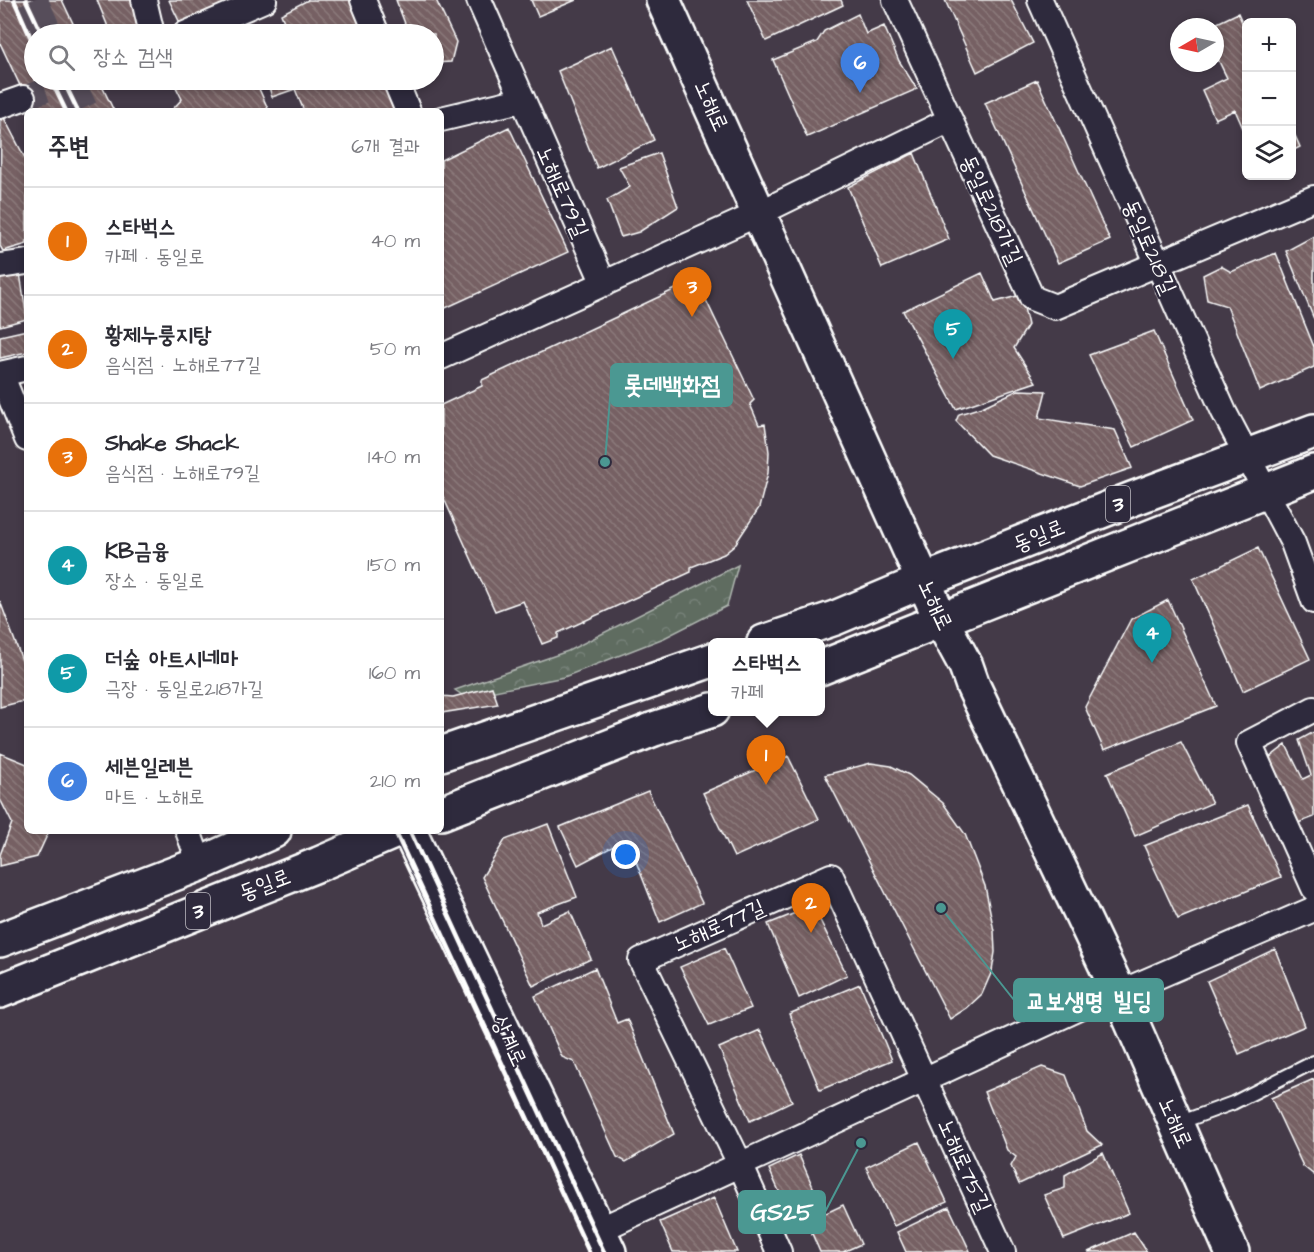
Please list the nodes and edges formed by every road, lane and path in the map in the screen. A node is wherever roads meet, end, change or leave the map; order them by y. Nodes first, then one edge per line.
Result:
1 (144, 0) edge
2 (264, 0) edge
3 (363, 0) edge
4 (479, 0) edge
5 (663, 0) edge
6 (895, 0) edge
7 (1040, 0) edge
8 (150, 24) edge
9 (208, 24) edge
10 (373, 24) edge
11 (399, 90) edge
12 (24, 98) tunnel mouth
13 (521, 100) junction
14 (0, 106) edge
15 (407, 108) edge
16 (444, 118) edge
17 (950, 120) junction
18 (1314, 198) edge
19 (760, 213) junction
20 (24, 263) edge
21 (1156, 264) junction
22 (0, 267) edge
23 (603, 284) junction
24 (444, 356) edge
25 (24, 369) edge
26 (0, 374) edge
27 (1314, 431) edge
28 (24, 432) edge
29 (1248, 456) junction
30 (1314, 472) edge
31 (1266, 489) junction
32 (923, 581) junction
33 (1314, 600) edge
34 (941, 620) junction
35 (776, 638) edge
36 (708, 661) edge
37 (825, 666) edge
38 (1314, 709) edge
39 (708, 711) edge
40 (444, 753) edge
41 (444, 812) edge
42 (189, 834) edge
43 (267, 834) edge
44 (389, 834) edge
45 (410, 834) edge
46 (200, 864) junction
47 (1314, 888) edge
48 (1314, 909) edge
49 (0, 940) edge
50 (0, 991) edge
51 (1119, 993) junction
52 (1314, 1062) edge
53 (925, 1079) junction
54 (1175, 1124) junction
55 (740, 1164) junction
56 (604, 1241) edge
57 (779, 1252) edge
58 (1003, 1252) edge
59 (1232, 1252) edge

1 - 8 street
2 - 9 street
3 - 10 street
4 - 13 street, 노해로79길
5 - 19 main road, 노해로
6 - 17 street, 동일로218가길
7 - 21 street, 동일로218길
11 - 15 street
12 - 14 street
13 - 16 street
13 - 23 street, 노해로79길
17 - 19 street
17 - 21 street, 동일로218가길
18 - 21 street, 동일로218가길
19 - 23 street
19 - 32 main road, 노해로
20 - 22 street
21 - 29 street, 동일로218길
23 - 24 street
25 - 26 street
26 - 28 street
27 - 29 main road, 동일로 / 3
29 - 31 street, 동일로218길
29 - 32 main road, 동일로 / 3
30 - 31 main road, 동일로 / 3
31 - 33 street, 동일로218길
31 - 34 main road, 동일로 / 3
32 - 34 main road, 노해로
32 - 35 main road, 동일로 / 3
34 - 37 main road, 동일로 / 3
34 - 51 main road, 노해로
36 - 40 main road
38 - 47 street
39 - 41 main road
42 - 46 street
43 - 46 main road, 동일로 / 3
44 - 50 main road, 동일로 / 3
45 - 56 main road, 상계로
46 - 49 main road, 동일로 / 3
48 - 51 street
51 - 53 street
51 - 54 main road, 노해로
52 - 54 lane
53 - 55 street
53 - 55 street, 노해로77길
53 - 58 street, 노해로75길
54 - 59 main road, 노해로
55 - 56 street
55 - 57 street

